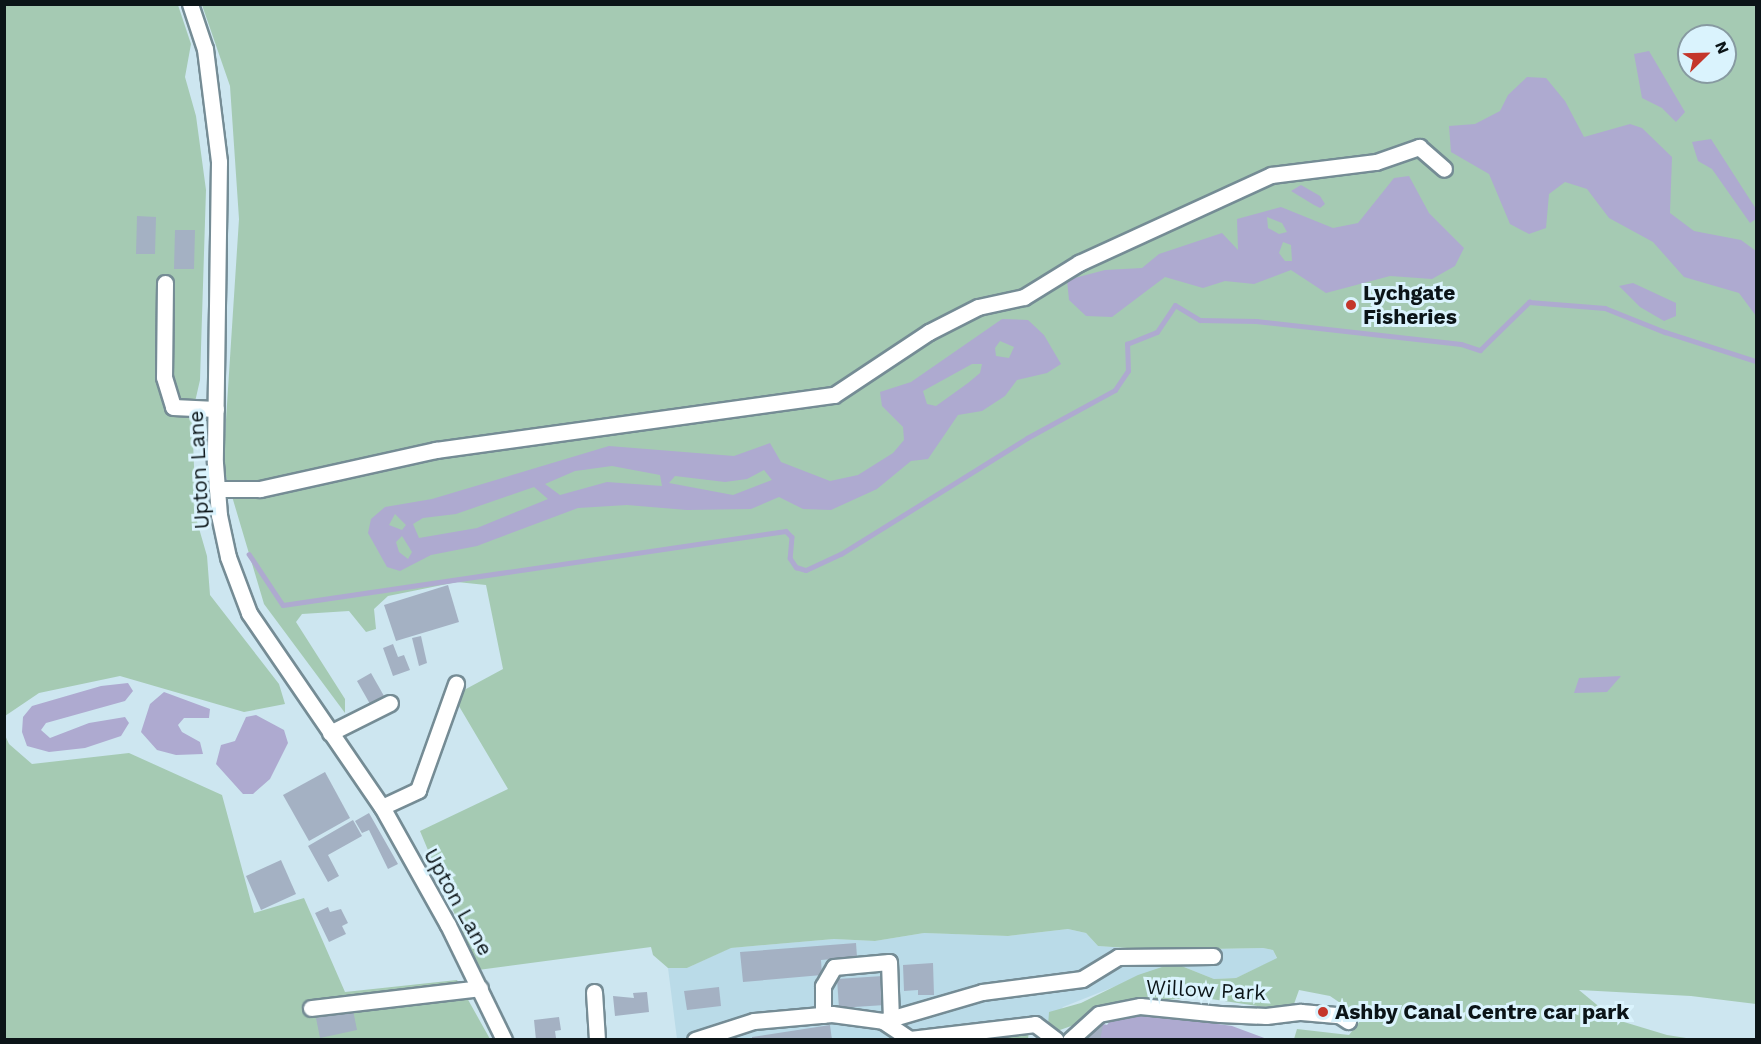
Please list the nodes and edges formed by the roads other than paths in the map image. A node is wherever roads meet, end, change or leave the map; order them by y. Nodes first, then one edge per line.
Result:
1 (190, 4) edge
2 (1444, 169) dead end
3 (165, 283) dead end
4 (216, 409) junction
5 (217, 489) junction
6 (456, 684) dead end
7 (390, 703) dead end
8 (330, 733) junction
9 (382, 807) junction
10 (1214, 956) dead end
11 (478, 982) junction
12 (594, 992) dead end
13 (311, 1008) dead end
14 (823, 1015) junction
15 (887, 1020) junction
16 (1348, 1021) dead end
17 (1072, 1039) edge
18 (504, 1040) edge
19 (597, 1040) edge
20 (695, 1040) edge
21 (1056, 1040) edge

1 - 4 street, Upton Lane
2 - 5 street
3 - 4 street
4 - 5 street, Upton Lane
5 - 8 street, Upton Lane
6 - 9 street
7 - 8 street
8 - 9 street, Upton Lane
9 - 11 street, Upton Lane
10 - 15 street
11 - 13 street
11 - 18 street, Upton Lane
12 - 19 street
14 - 15 street
14 - 15 street
14 - 20 street
15 - 21 street
16 - 17 street, Willow Park

